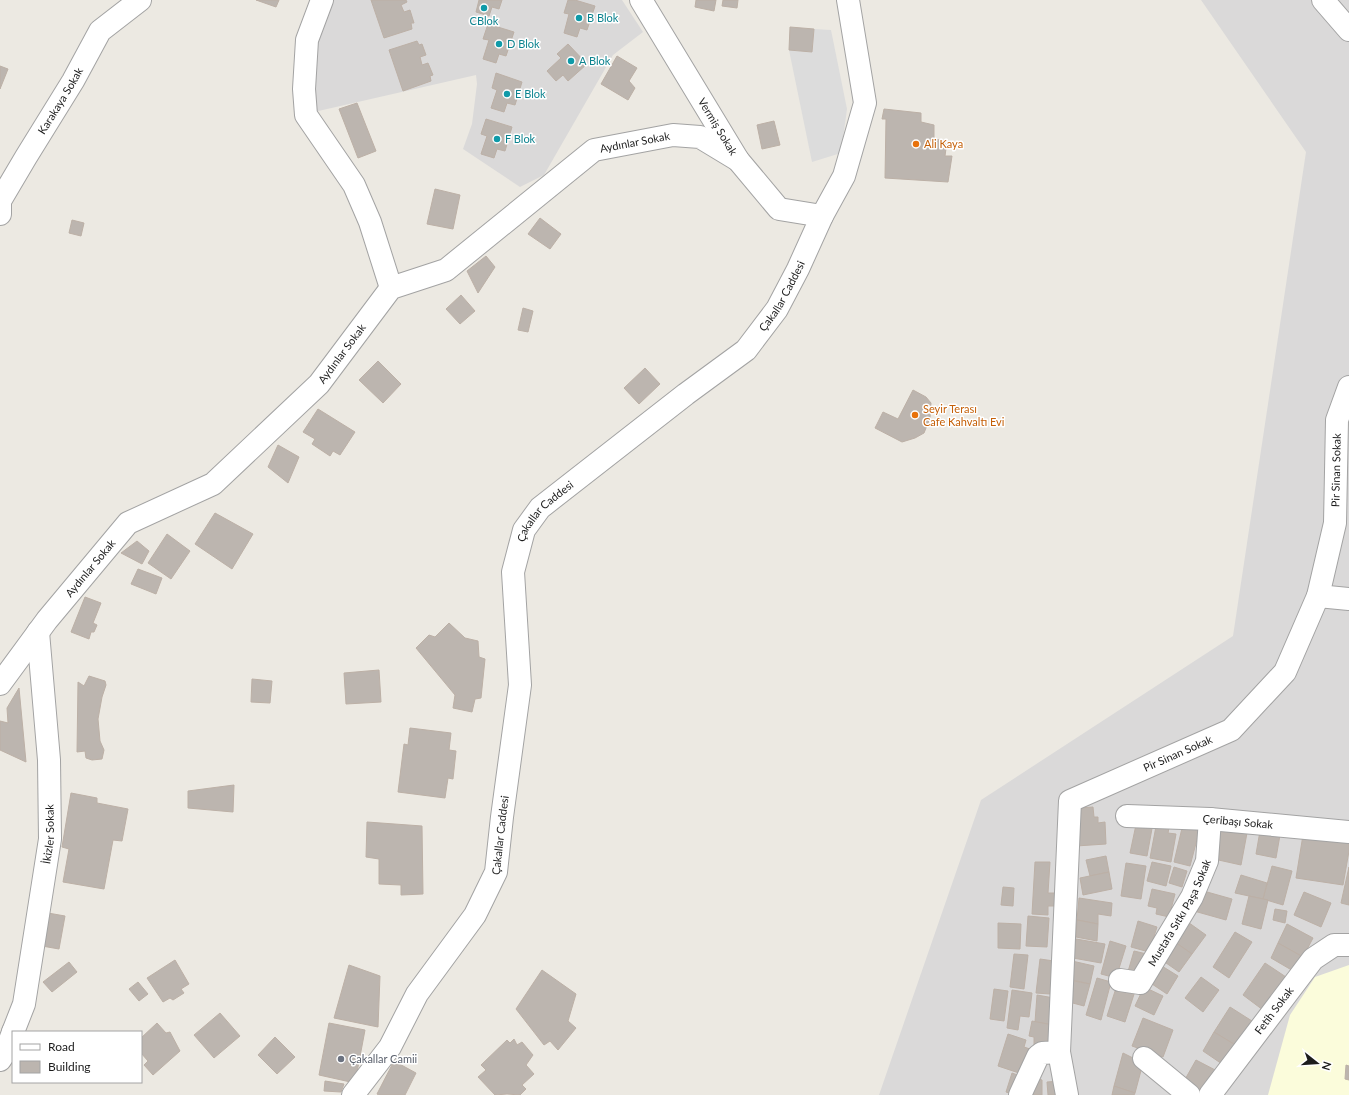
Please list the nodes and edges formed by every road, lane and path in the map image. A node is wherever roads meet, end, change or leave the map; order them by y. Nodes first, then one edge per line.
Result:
1 (140, 0) edge
2 (322, 0) edge
3 (641, 0) edge
4 (848, 0) edge
5 (1323, 0) edge
6 (1349, 30) edge
7 (738, 160) junction
8 (0, 214) edge
9 (822, 216) junction
10 (391, 288) junction
11 (1349, 388) edge
12 (1318, 596) junction
13 (1349, 599) edge
14 (38, 632) junction
15 (0, 684) edge
16 (1127, 816) dead end
17 (1210, 819) junction
18 (1349, 832) edge
19 (1349, 945) edge
20 (1120, 980) dead end
21 (13, 1031) edge
22 (12, 1035) edge
23 (1058, 1052) junction
24 (1144, 1058) dead end
25 (0, 1060) edge
26 (353, 1095) edge
27 (1020, 1095) edge
28 (1066, 1095) edge
29 (1189, 1095) edge
30 (1210, 1095) edge

1 - 8 street, Karakaya Sokak
2 - 10 street
3 - 7 street, Vermiş Sokak
4 - 9 street, Çakallar Caddesi
5 - 6 street
7 - 9 street, Vermiş Sokak
7 - 10 street, Aydınlar Sokak
9 - 26 street, Çakallar Caddesi
10 - 14 street, Aydınlar Sokak
11 - 12 street, Pir Sinan Sokak
12 - 13 street
12 - 23 street, Pir Sinan Sokak
14 - 15 street, Aydınlar Sokak
14 - 21 street, İkizler Sokak
16 - 17 street, Çeribaşı Sokak
17 - 18 street, Çeribaşı Sokak
17 - 20 street, Mustafa Sıtkı Paşa Sokak
19 - 30 street, Fetih Sokak
22 - 25 street, İkizler Sokak
23 - 27 street
23 - 28 street
24 - 29 street

